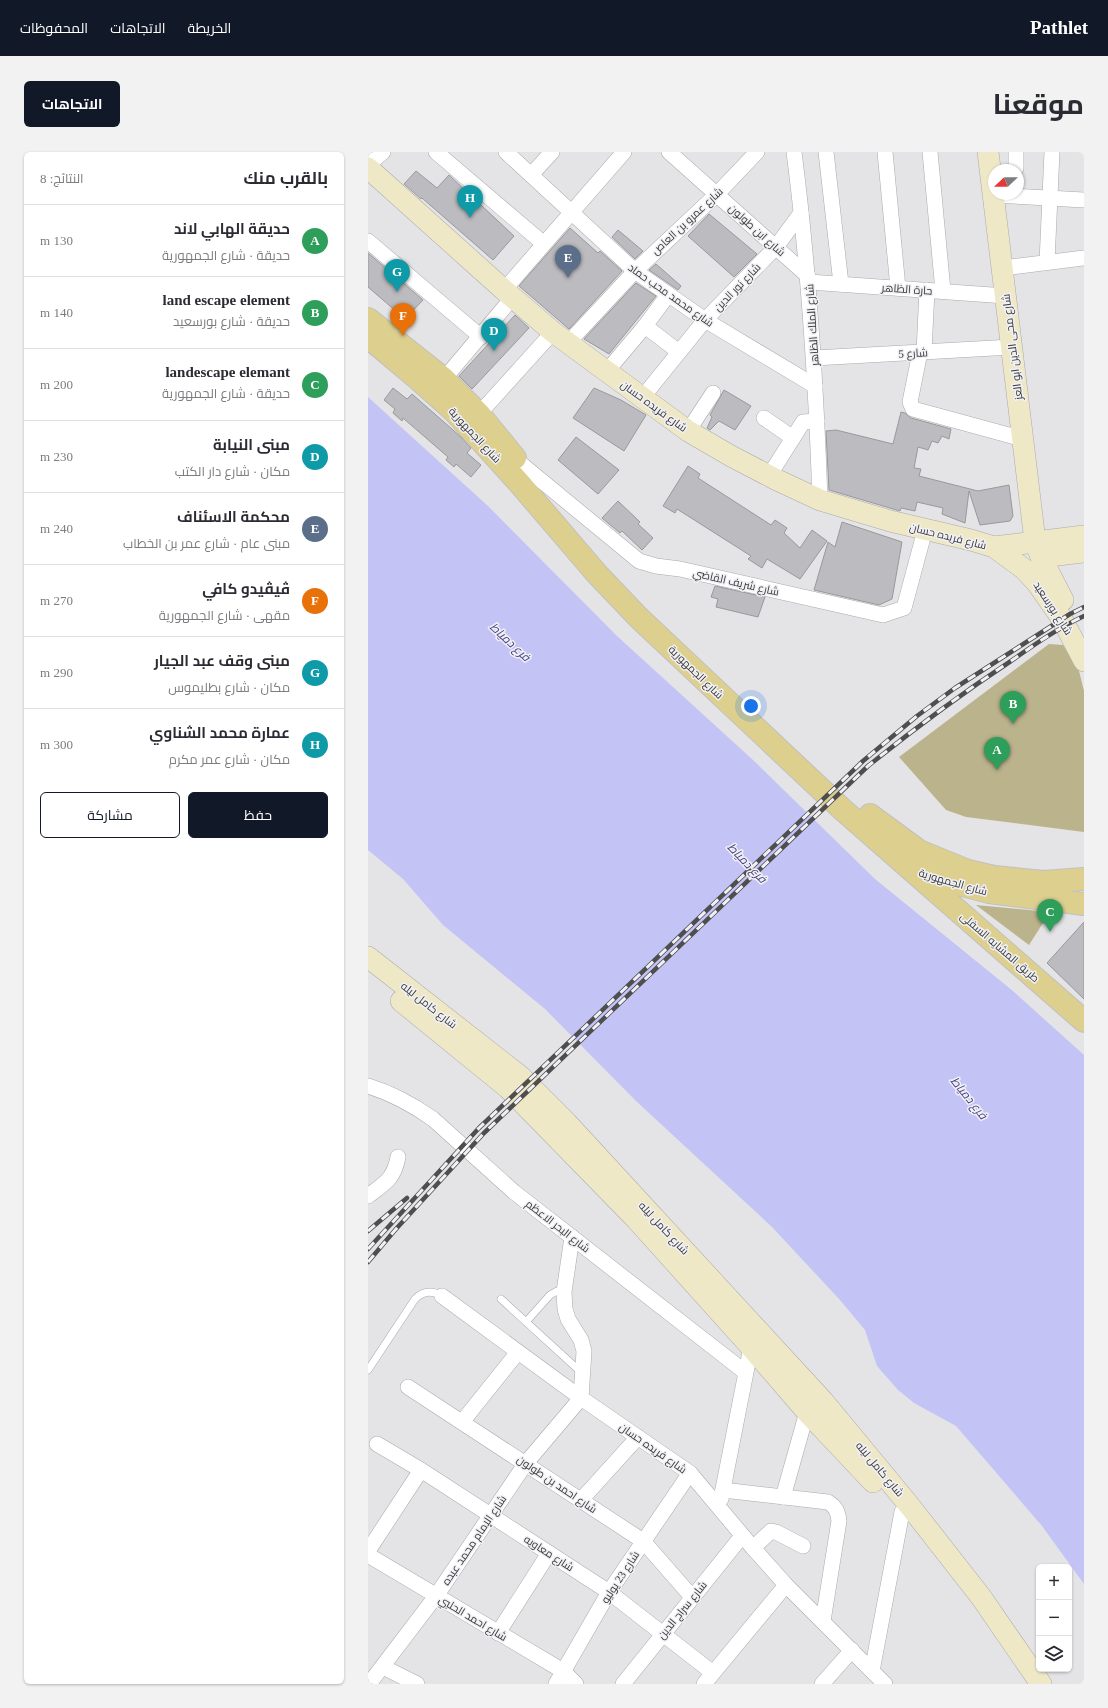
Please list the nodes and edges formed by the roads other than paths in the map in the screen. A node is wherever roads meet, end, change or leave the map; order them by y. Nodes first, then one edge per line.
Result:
1 (383, 152) edge
2 (436, 152) edge
3 (552, 152) edge
4 (624, 152) edge
5 (669, 152) edge
6 (757, 152) edge
7 (826, 152) edge
8 (885, 152) edge
9 (930, 152) edge
10 (988, 152) edge
11 (1016, 152) edge
12 (1052, 152) edge
13 (509, 153) edge
14 (796, 153) edge
15 (990, 164) edge
16 (1016, 164) edge
17 (368, 167) edge
18 (531, 175) junction
19 (717, 194) junction
20 (1024, 197) edge
21 (1050, 198) junction
22 (995, 200) edge
23 (1084, 200) edge
24 (572, 212) junction
25 (801, 213) junction
26 (368, 241) edge
27 (544, 244) junction
28 (776, 247) junction
29 (1084, 258) edge
30 (1048, 262) junction
31 (1002, 268) junction
32 (635, 271) junction
33 (809, 279) junction
34 (841, 284) junction
35 (898, 288) junction
36 (927, 290) junction
37 (943, 291) junction
38 (508, 293) junction
39 (668, 295) junction
40 (1006, 296) junction
41 (368, 319) edge
42 (705, 320) junction
43 (645, 326) junction
44 (481, 337) junction
45 (561, 337) junction
46 (368, 338) edge
47 (1012, 347) junction
48 (679, 352) junction
49 (922, 352) junction
50 (814, 358) junction
51 (607, 371) junction
52 (444, 379) junction
53 (815, 386) junction
54 (713, 393) dead end
55 (642, 398) junction
56 (479, 414) junction
57 (764, 418) dead end
58 (817, 421) junction
59 (688, 431) junction
60 (792, 438) junction
61 (1023, 439) junction
62 (520, 463) junction
63 (769, 476) junction
64 (820, 500) junction
65 (925, 530) junction
66 (1084, 536) edge
67 (994, 547) junction
68 (1038, 549) junction
69 (1084, 552) edge
70 (1084, 640) edge
71 (1084, 661) edge
72 (1084, 861) edge
73 (916, 873) junction
74 (1084, 879) edge
75 (1044, 882) junction
76 (1084, 904) edge
77 (368, 957) edge
78 (368, 974) edge
79 (1084, 1021) edge
80 (368, 1086) edge
81 (398, 1157) dead end
82 (368, 1196) edge
83 (572, 1237) junction
84 (564, 1292) junction
85 (442, 1296) joint
86 (501, 1299) dead end
87 (526, 1322) junction
88 (751, 1348) junction
89 (518, 1352) junction
90 (368, 1370) edge
91 (745, 1372) junction
92 (582, 1373) junction
93 (408, 1387) dead end
94 (580, 1398) junction
95 (809, 1403) junction
96 (462, 1422) junction
97 (638, 1437) junction
98 (377, 1444) dead end
99 (526, 1464) junction
100 (421, 1470) junction
101 (690, 1473) junction
102 (723, 1490) junction
103 (783, 1497) junction
104 (580, 1500) junction
105 (718, 1508) junction
106 (902, 1512) junction
107 (490, 1516) junction
108 (929, 1530) junction
109 (742, 1536) junction
110 (643, 1541) junction
111 (803, 1546) dead end
112 (752, 1548) junction
113 (368, 1551) edge
114 (549, 1553) junction
115 (368, 1554) edge
116 (786, 1585) junction
117 (609, 1592) junction
118 (436, 1596) junction
119 (692, 1597) junction
120 (823, 1622) junction
121 (498, 1633) junction
122 (663, 1634) junction
123 (852, 1650) junction
124 (383, 1667) junction
125 (872, 1671) junction
126 (560, 1678) edge
127 (709, 1678) edge
128 (369, 1684) edge
129 (416, 1684) edge
130 (576, 1684) edge
131 (623, 1684) edge
132 (822, 1684) edge
133 (885, 1684) edge
134 (1041, 1684) edge

1 - 17 street
2 - 27 street
3 - 18 street
4 - 24 street
5 - 19 street, شارع ابن طولون
6 - 19 street, شارع عمرو بن العاص
7 - 34 street
8 - 35 street
9 - 37 street
10 - 15 street, شارع محى الدين ابو العز
11 - 16 street
12 - 21 street
13 - 18 street, شارع محمد محب حماد
14 - 25 street, شارع الملك الظاهر
17 - 38 street, شارع فريده حسان
18 - 24 street, شارع محمد محب حماد
19 - 28 street, شارع ابن طولون
19 - 32 street, شارع عمرو بن العاص
20 - 21 street
21 - 23 street
21 - 30 street
22 - 31 street, شارع محى الدين ابو العز
24 - 27 street
24 - 32 street, شارع محمد محب حماد
25 - 28 street, شارع نور الدين
25 - 33 street, شارع الملك الظاهر
26 - 44 street
27 - 38 street
28 - 33 street, شارع ابن طولون
28 - 42 street, شارع نور الدين
29 - 30 street
30 - 31 street
31 - 40 street, شارع محى الدين ابو العز
32 - 39 street, شارع محمد محب حماد
32 - 45 street, شارع عمرو بن العاص
33 - 34 street, حارة الظاهر
33 - 50 street, شارع الملك الظاهر
34 - 35 street, حارة الظاهر
35 - 36 street, حارة الظاهر
36 - 37 street, حارة الظاهر
36 - 49 street
37 - 40 street, حارة الظاهر
38 - 44 street
38 - 45 street, شارع فريده حسان
39 - 42 street, شارع محمد محب حماد
39 - 43 street
40 - 47 street, شارع محى الدين ابو العز
41 - 52 main road, شارع الجمهورية
42 - 48 street, شارع نور الدين
42 - 53 street, شارع محمد محب حماد
43 - 48 street
43 - 51 street
44 - 52 street
45 - 51 street, شارع فريده حسان
45 - 56 street, شارع عمرو بن العاص
46 - 73 main road, شارع الجمهورية
47 - 49 street, شارع 5
47 - 61 street, شارع محى الدين ابو العز
48 - 55 street, شارع نور الدين
49 - 50 street, شارع 5
49 - 61 street
50 - 53 street, شارع الملك الظاهر
51 - 55 street, شارع فريده حسان
52 - 56 main road, شارع الجمهورية
53 - 58 street, شارع الملك الظاهر
54 - 59 street
55 - 59 street, شارع فريده حسان
56 - 62 main road, شارع الجمهورية
57 - 60 street
58 - 60 street
58 - 64 street, شارع الملك الظاهر
59 - 63 street, شارع فريده حسان
60 - 63 street
61 - 68 street, شارع محى الدين ابو العز
62 - 65 street, شارع شريف القاضي
62 - 75 main road, شارع الجمهورية
63 - 64 street, شارع فريده حسان
64 - 65 street, شارع فريده حسان
65 - 67 street, شارع فريده حسان
66 - 68 street
67 - 68 street
67 - 71 street, شارع بورسعيد
68 - 69 street
68 - 70 street, شارع بورسعيد
72 - 75 main road
73 - 76 main road, شارع الجمهورية
73 - 79 main road, طريق المشايه السفلى
74 - 75 main road, شارع الجمهورية
77 - 95 street, شارع كامل ليله
78 - 88 street, شارع كامل ليله
80 - 83 street, شارع البحر الاعظم
81 - 82 street
83 - 84 street
83 - 91 street, شارع البحر الاعظم
84 - 87 lane
84 - 92 street
85 - 89 street, شارع فريده حسان
85 - 90 lane
86 - 87 lane
87 - 92 lane
88 - 91 street
88 - 95 street, شارع كامل ليله
89 - 94 street, شارع فريده حسان
89 - 96 street
91 - 102 street
92 - 94 street
93 - 96 street, شارع احمد بن طولون
94 - 97 street, شارع فريده حسان
94 - 99 street, شارع الإمام محمد عبده
95 - 103 street
95 - 106 street, شارع كامل ليله
95 - 108 street, شارع كامل ليله
96 - 99 street, شارع احمد بن طولون
97 - 101 street, شارع فريده حسان
97 - 104 street
98 - 100 street, شارع معاويه
99 - 104 street, شارع احمد بن طولون
99 - 107 street, شارع الإمام محمد عبده
100 - 107 street, شارع معاويه
100 - 113 street
101 - 105 street, شارع فريده حسان
101 - 110 street, شارع 23 يوليو
102 - 103 street
102 - 105 street
103 - 120 street
104 - 110 street, شارع احمد بن طولون
105 - 109 street, شارع فريده حسان
106 - 108 street, شارع كامل ليله
106 - 125 street
107 - 114 street, شارع معاويه
107 - 118 street, شارع الإمام محمد عبده
108 - 134 street, شارع كامل ليله
109 - 112 street, شارع فريده حسان
109 - 119 street, شارع سراج الدين
110 - 117 street, شارع 23 يوليو
110 - 119 street, شارع احمد بن طولون
111 - 112 street
112 - 116 street, شارع فريده حسان
114 - 117 street, شارع معاويه
114 - 121 street
115 - 118 street, شارع احمد الحلبي
116 - 120 street, شارع فريده حسان
116 - 127 street
117 - 122 street, شارع معاويه
117 - 126 street, شارع 23 يوليو
118 - 121 street, شارع احمد الحلبي
118 - 124 street, شارع الإمام محمد عبده
119 - 122 street, شارع سراج الدين
120 - 123 street, شارع فريده حسان
121 - 126 street, شارع احمد الحلبي
122 - 127 street, شارع معاويه
122 - 131 street, شارع سراج الدين
123 - 125 street, شارع فريده حسان
123 - 132 street
124 - 128 street, شارع الإمام محمد عبده
124 - 129 street
125 - 133 street, شارع فريده حسان
126 - 130 street, شارع احمد الحلبي

